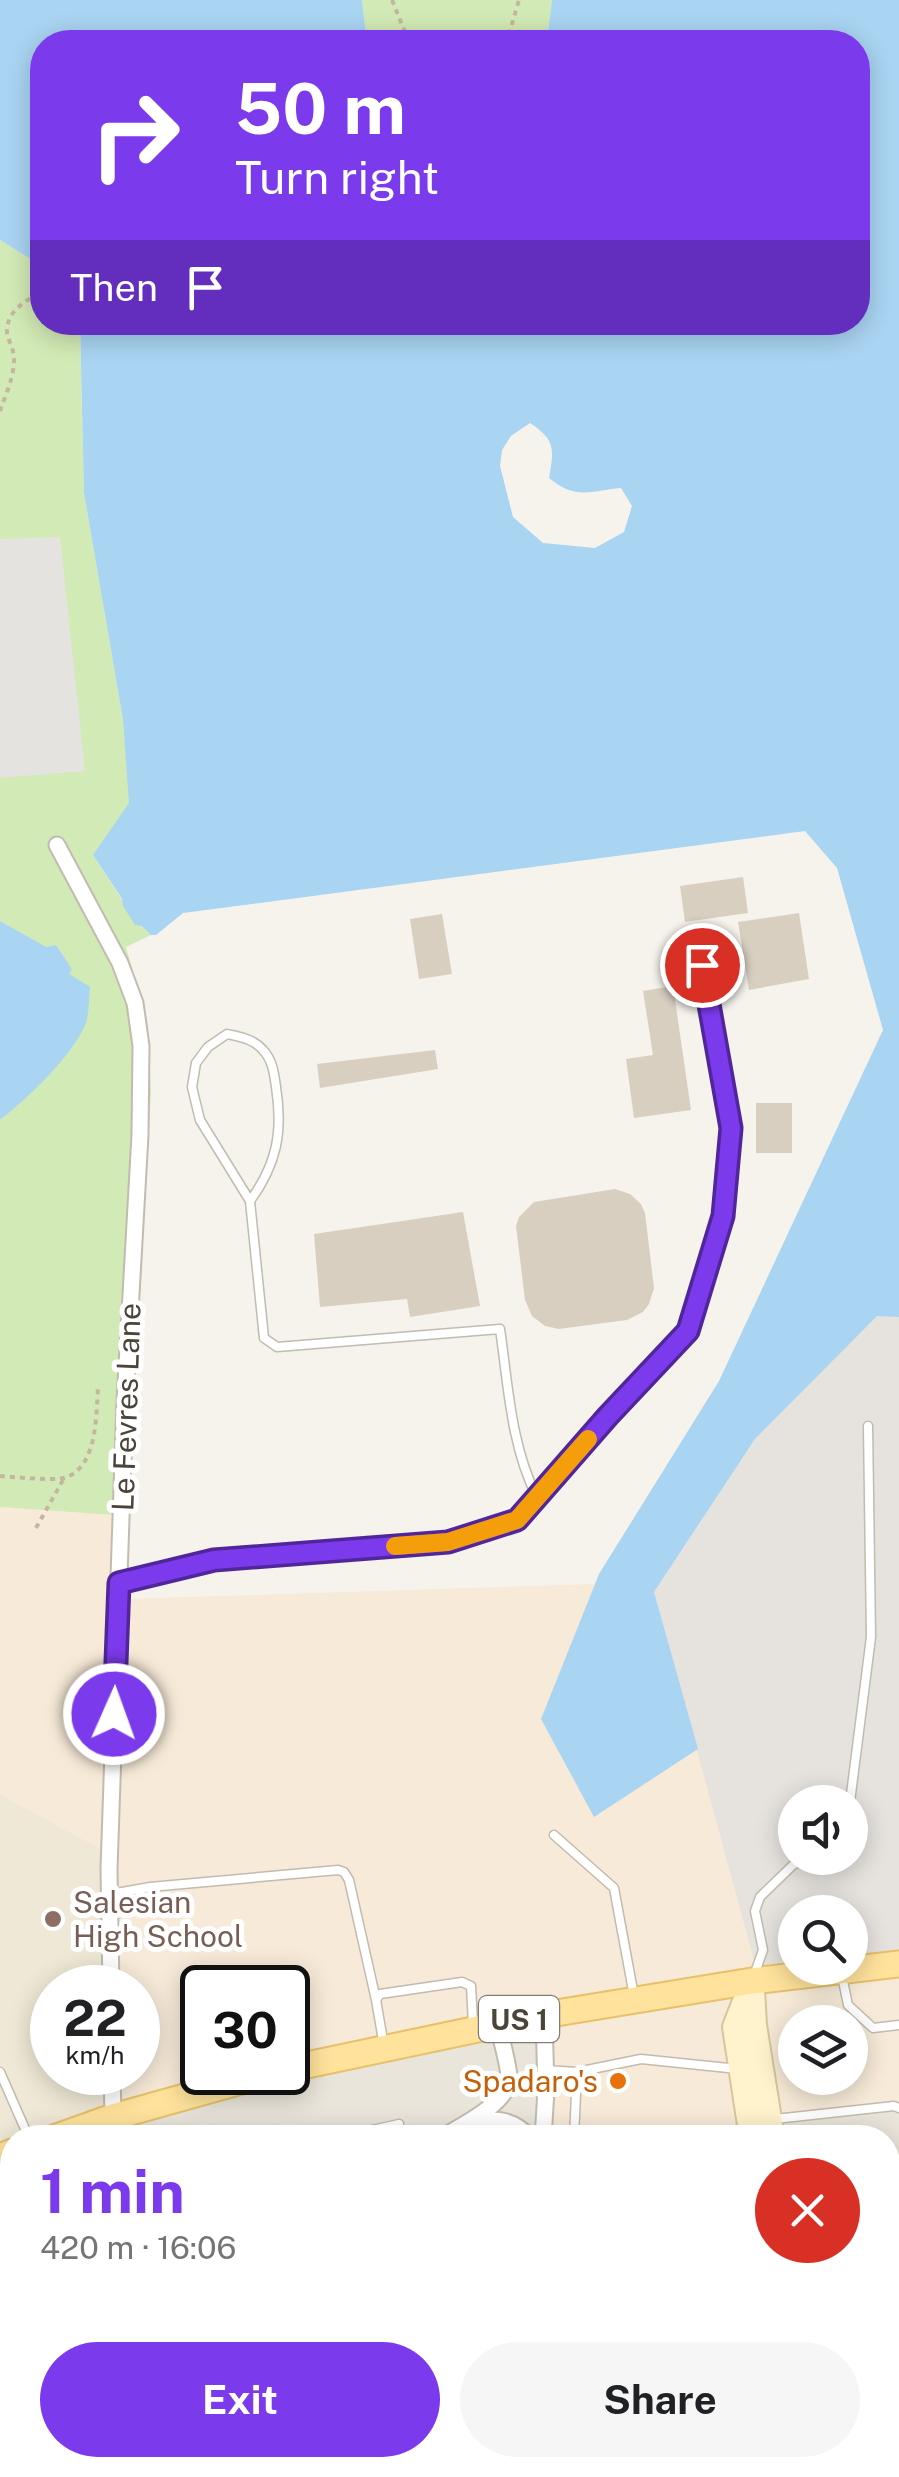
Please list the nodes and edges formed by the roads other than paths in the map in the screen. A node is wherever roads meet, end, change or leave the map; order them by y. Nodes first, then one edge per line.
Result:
1 (57, 845) dead end
2 (702, 965) dead end
3 (250, 1201) junction
4 (868, 1426) dead end
5 (537, 1497) junction
6 (119, 1583) junction
7 (852, 1785) edge
8 (554, 1835) dead end
9 (783, 1875) edge
10 (111, 1894) junction
11 (899, 1964) edge
12 (111, 1965) edge
13 (868, 1968) edge
14 (778, 1978) edge
15 (752, 1981) junction
16 (844, 1985) edge
17 (376, 2000) junction
18 (634, 2000) junction
19 (544, 2015) junction
20 (899, 2025) edge
21 (485, 2026) junction
22 (384, 2047) junction
23 (310, 2064) edge
24 (752, 2068) junction
25 (546, 2070) junction
26 (0, 2072) edge
27 (577, 2072) junction
28 (3, 2089) edge
29 (113, 2095) edge
30 (192, 2095) edge
31 (899, 2108) edge
32 (113, 2117) junction
33 (473, 2119) junction
34 (400, 2124) dead end
35 (22, 2125) edge
36 (91, 2125) edge
37 (395, 2125) edge
38 (463, 2125) edge
39 (517, 2125) edge
40 (544, 2125) edge
41 (575, 2125) edge
42 (751, 2125) edge
43 (771, 2125) edge
44 (793, 2125) edge

1 - 6 street, Le Fevres Lane
2 - 5 lane
3 - 3 lane
3 - 5 lane
4 - 7 lane
5 - 6 lane
6 - 10 street, Le Fevres Lane
8 - 18 lane
9 - 15 lane
10 - 12 street, Le Fevres Lane
10 - 17 lane
11 - 13 main road, US 1
14 - 15 main road, US 1
15 - 18 main road, US 1
15 - 24 street
16 - 20 lane
17 - 21 lane
17 - 22 lane
18 - 19 main road, US 1
19 - 21 main road, US 1
19 - 25 street
21 - 22 main road, US 1
21 - 33 street
22 - 23 main road, US 1
24 - 27 lane
24 - 42 street
24 - 43 street
25 - 27 lane
25 - 40 street
26 - 28 lane
27 - 41 lane
28 - 35 lane
29 - 32 street
30 - 32 main road
31 - 44 lane
32 - 36 main road
33 - 38 street
33 - 39 street
34 - 37 lane

